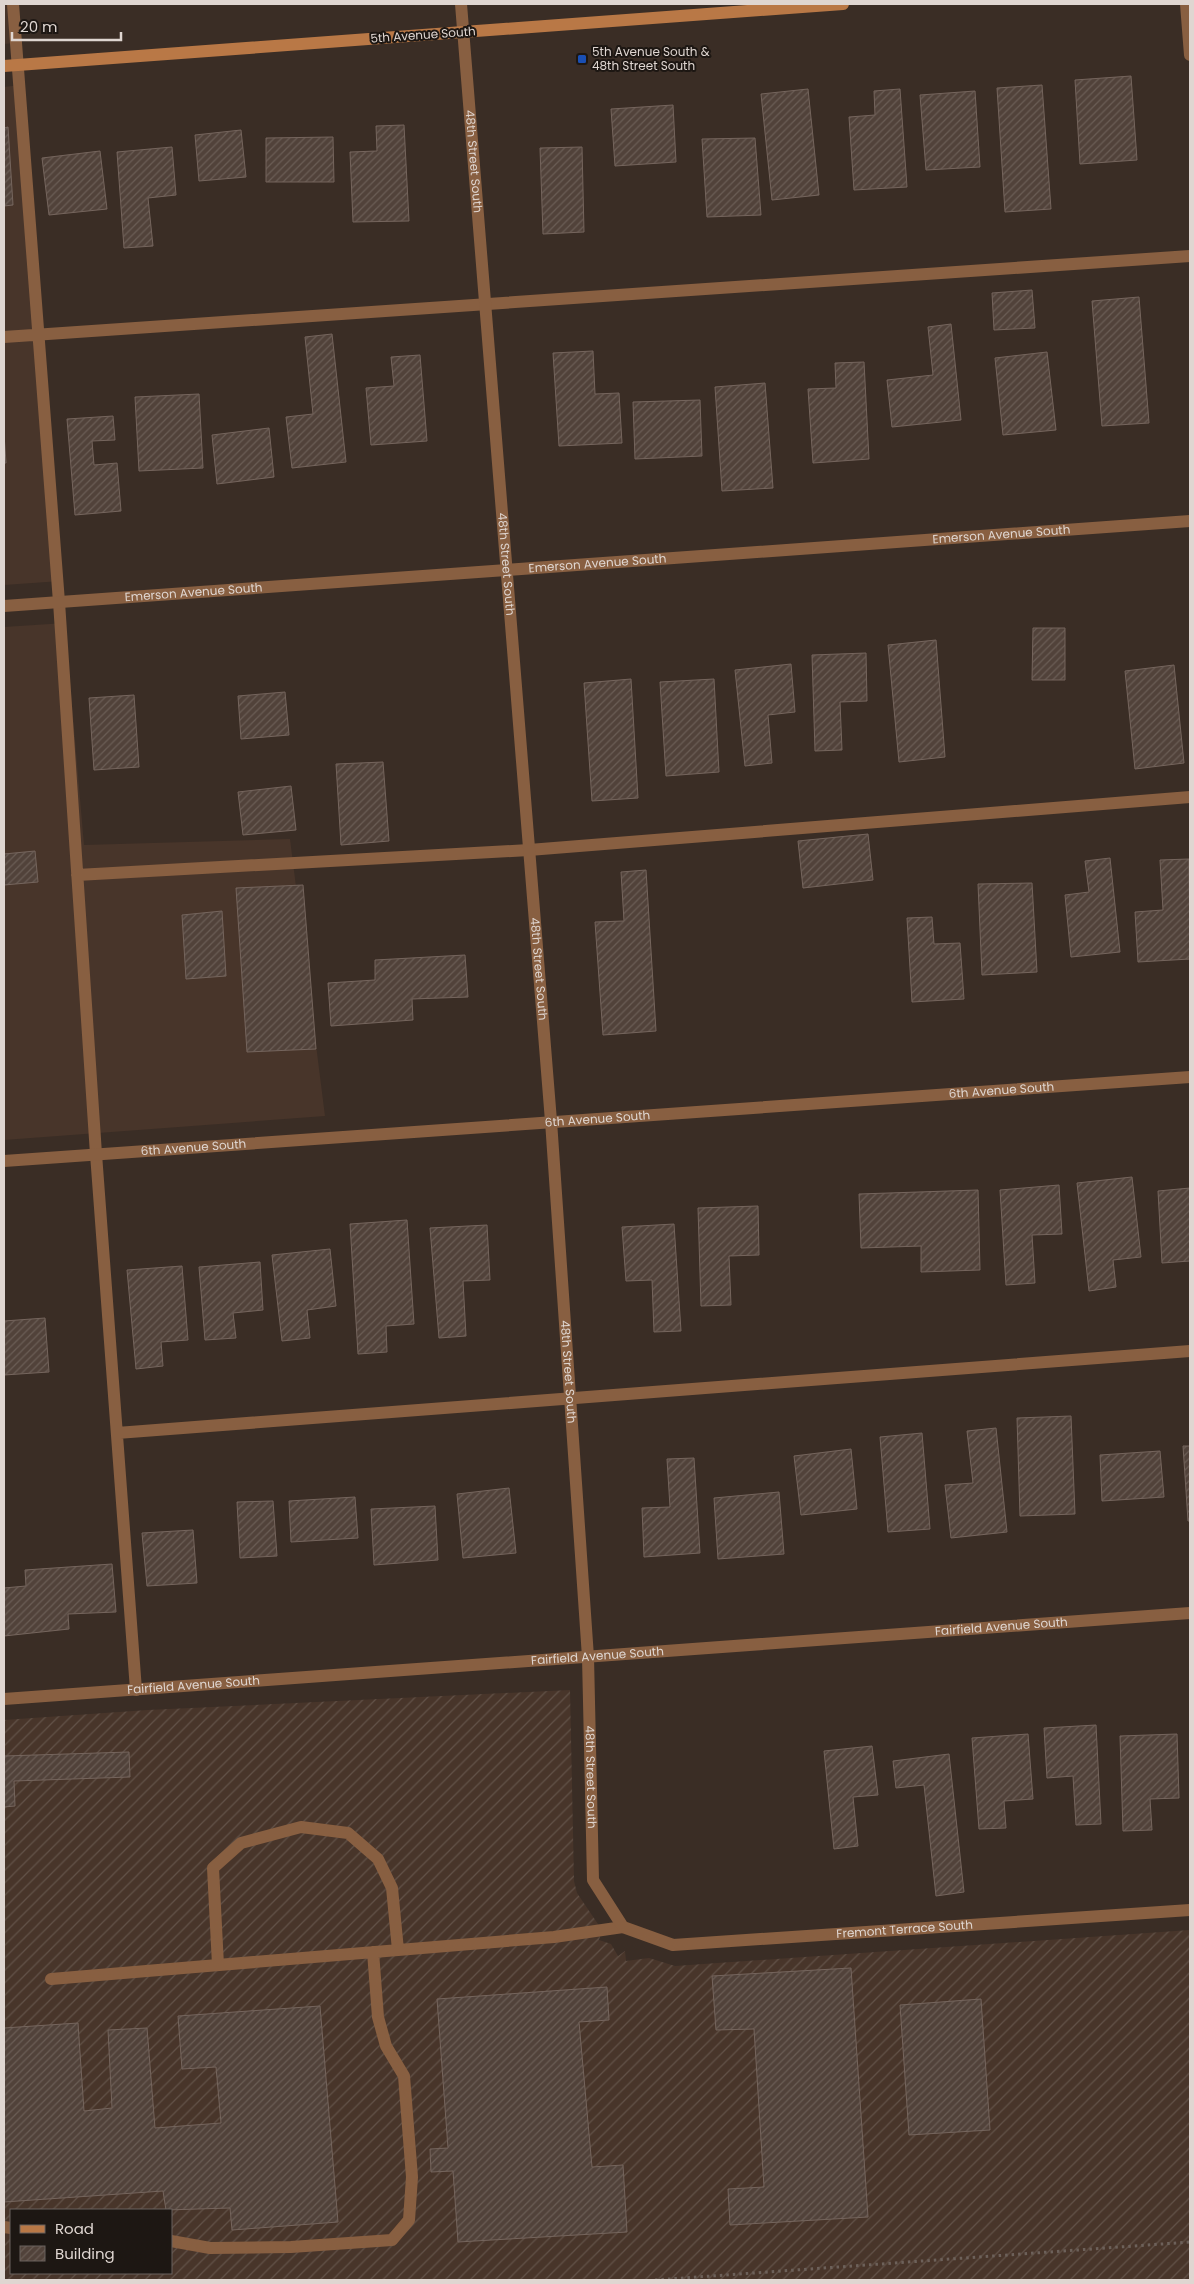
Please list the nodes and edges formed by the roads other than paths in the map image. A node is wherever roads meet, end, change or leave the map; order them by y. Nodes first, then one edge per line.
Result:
1 (13, 4) edge
2 (460, 4) edge
3 (843, 4) edge
4 (1186, 4) edge
5 (463, 32) junction
6 (1190, 55) edge
7 (17, 64) junction
8 (4, 66) edge
9 (1190, 256) edge
10 (485, 305) junction
11 (38, 334) junction
12 (4, 338) edge
13 (1190, 521) edge
14 (507, 570) junction
15 (58, 602) junction
16 (4, 606) edge
17 (1190, 797) edge
18 (529, 850) junction
19 (76, 875) junction
20 (1190, 1077) edge
21 (551, 1121) junction
22 (96, 1154) junction
23 (4, 1161) edge
24 (1190, 1352) edge
25 (570, 1398) junction
26 (117, 1433) junction
27 (1190, 1613) edge
28 (588, 1657) junction
29 (136, 1690) junction
30 (4, 1699) edge
31 (1190, 1910) edge
32 (623, 1927) junction
33 (398, 1950) junction
34 (373, 1952) junction
35 (218, 1965) junction
36 (51, 1979) dead end
37 (172, 2241) edge

1 - 7 street
2 - 5 street, 48th Street South
3 - 5 street, 5th Avenue South
4 - 6 street
5 - 7 street, 5th Avenue South
5 - 10 street, 48th Street South
7 - 8 street, 5th Avenue South
7 - 11 street
9 - 10 street
10 - 11 street
10 - 14 street, 48th Street South
11 - 12 street
11 - 15 street
13 - 14 street, Emerson Avenue South
14 - 15 street, Emerson Avenue South
14 - 18 street, 48th Street South
15 - 16 street, Emerson Avenue South
15 - 19 street
17 - 18 street
18 - 19 street
18 - 21 street, 48th Street South
19 - 22 street
20 - 21 street, 6th Avenue South
21 - 22 street, 6th Avenue South
21 - 25 street, 48th Street South
22 - 23 street, 6th Avenue South
22 - 26 street
24 - 25 street
25 - 26 street
25 - 28 street, 48th Street South
26 - 29 street
27 - 28 street, Fairfield Avenue South
28 - 29 street, Fairfield Avenue South
28 - 32 street, 48th Street South
29 - 30 street, Fairfield Avenue South
31 - 32 street, Fremont Terrace South
32 - 33 street
33 - 34 street
33 - 35 street
34 - 35 street
34 - 37 street
35 - 36 street

